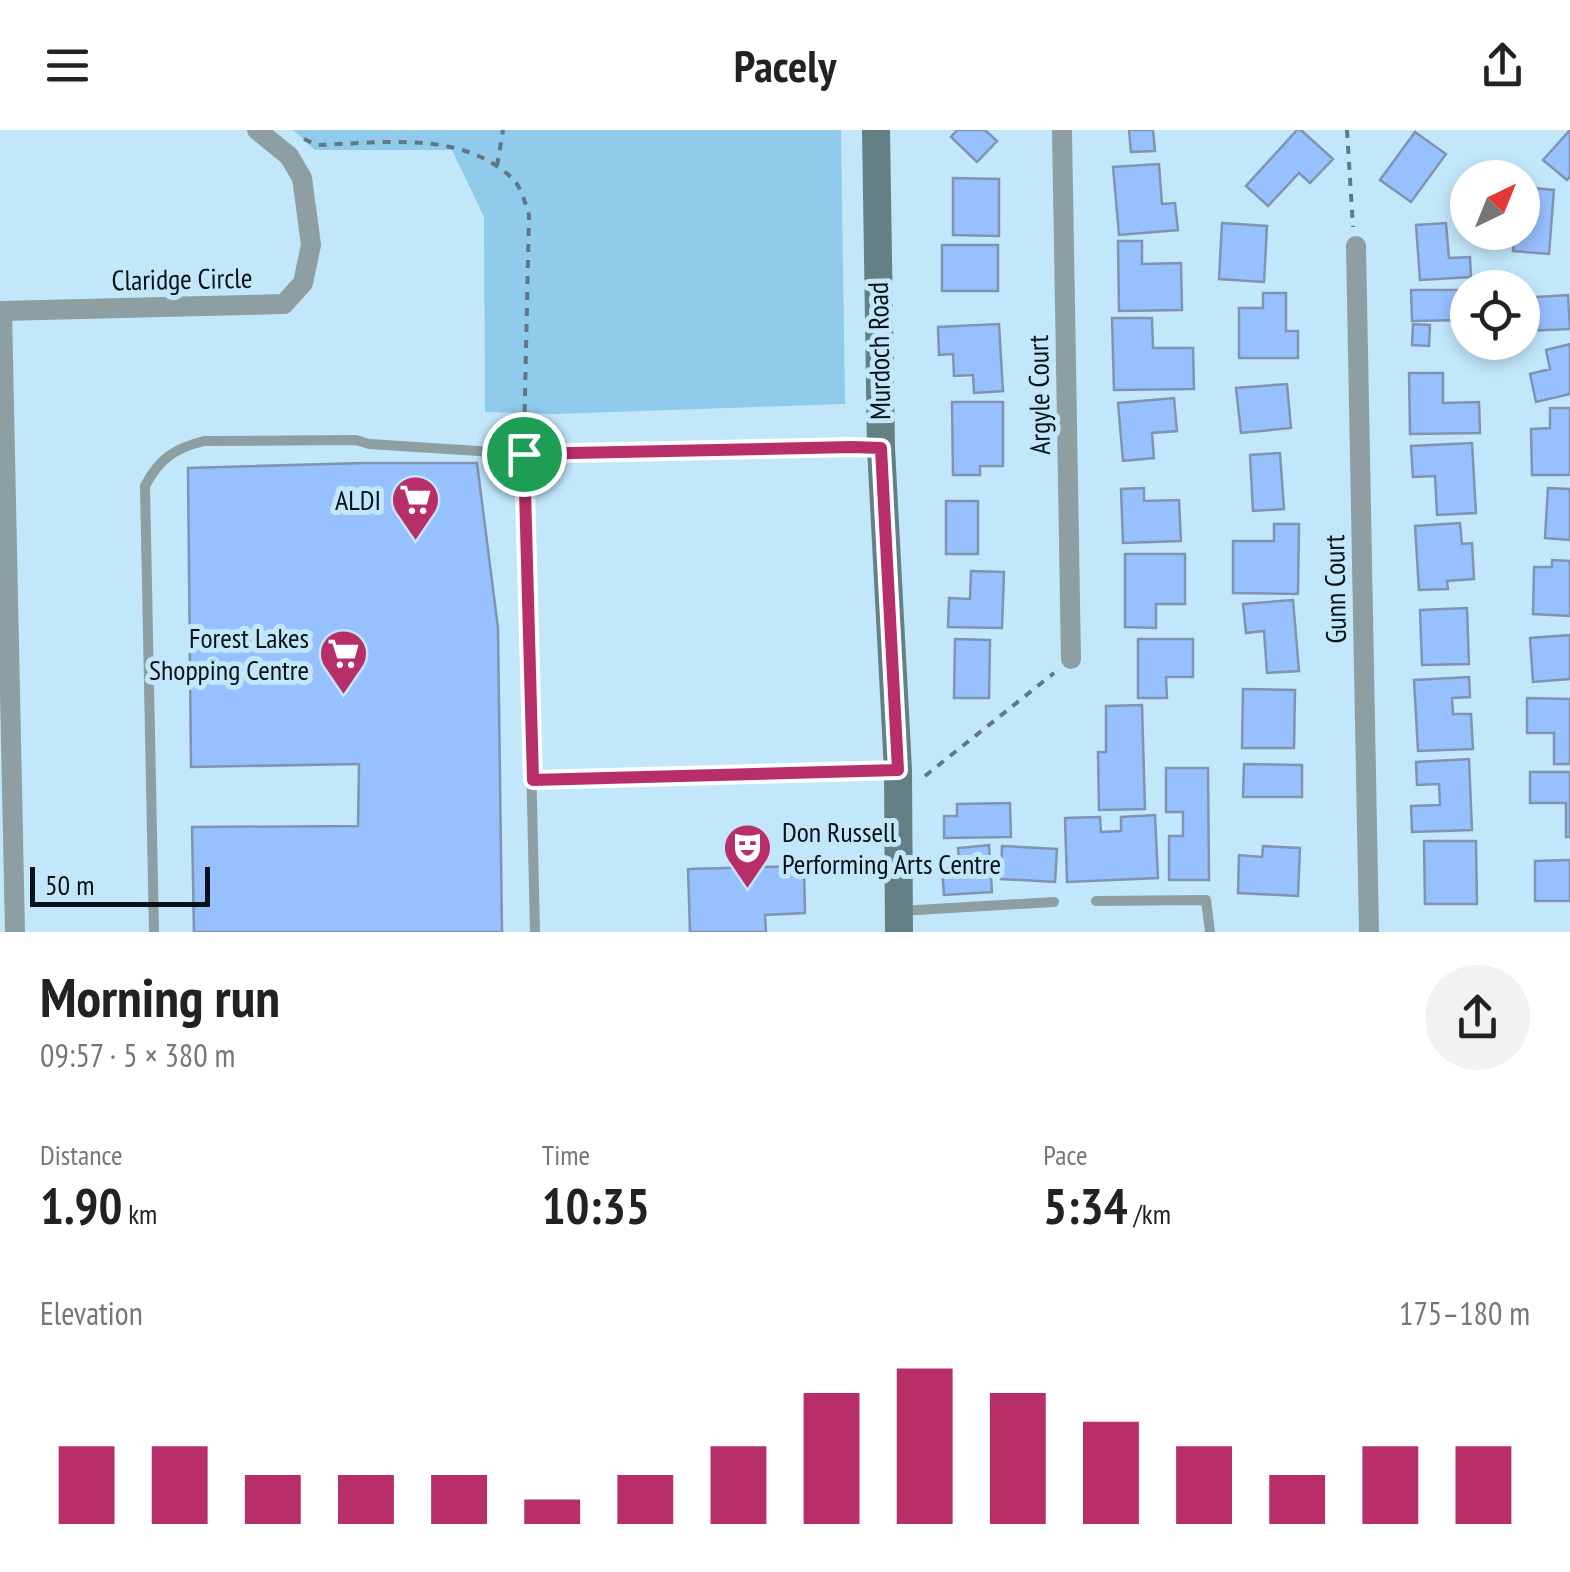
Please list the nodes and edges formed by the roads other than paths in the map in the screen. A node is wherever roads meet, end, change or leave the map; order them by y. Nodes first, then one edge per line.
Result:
1 (257, 130) edge
2 (876, 130) edge
3 (1062, 130) edge
4 (1356, 246) road end
5 (1, 310) edge
6 (881, 448) junction
7 (524, 454) junction
8 (5, 658) edge
9 (1071, 659) road end
10 (533, 780) junction
11 (898, 784) junction
12 (1054, 902) dead end
13 (1096, 902) dead end
14 (899, 922) edge
15 (15, 932) edge
16 (154, 932) edge
17 (535, 932) edge
18 (1210, 932) edge
19 (1369, 932) edge

1 - 5 street, Claridge Circle
2 - 6 main road, Murdoch Road
3 - 9 street, Argyle Court
4 - 19 street, Gunn Court
5 - 8 street
6 - 7 lane
6 - 11 main road, Murdoch Road
7 - 10 lane
7 - 16 lane
8 - 15 street
10 - 11 lane
10 - 17 lane
11 - 14 main road, Murdoch Road
12 - 14 lane
13 - 18 lane

